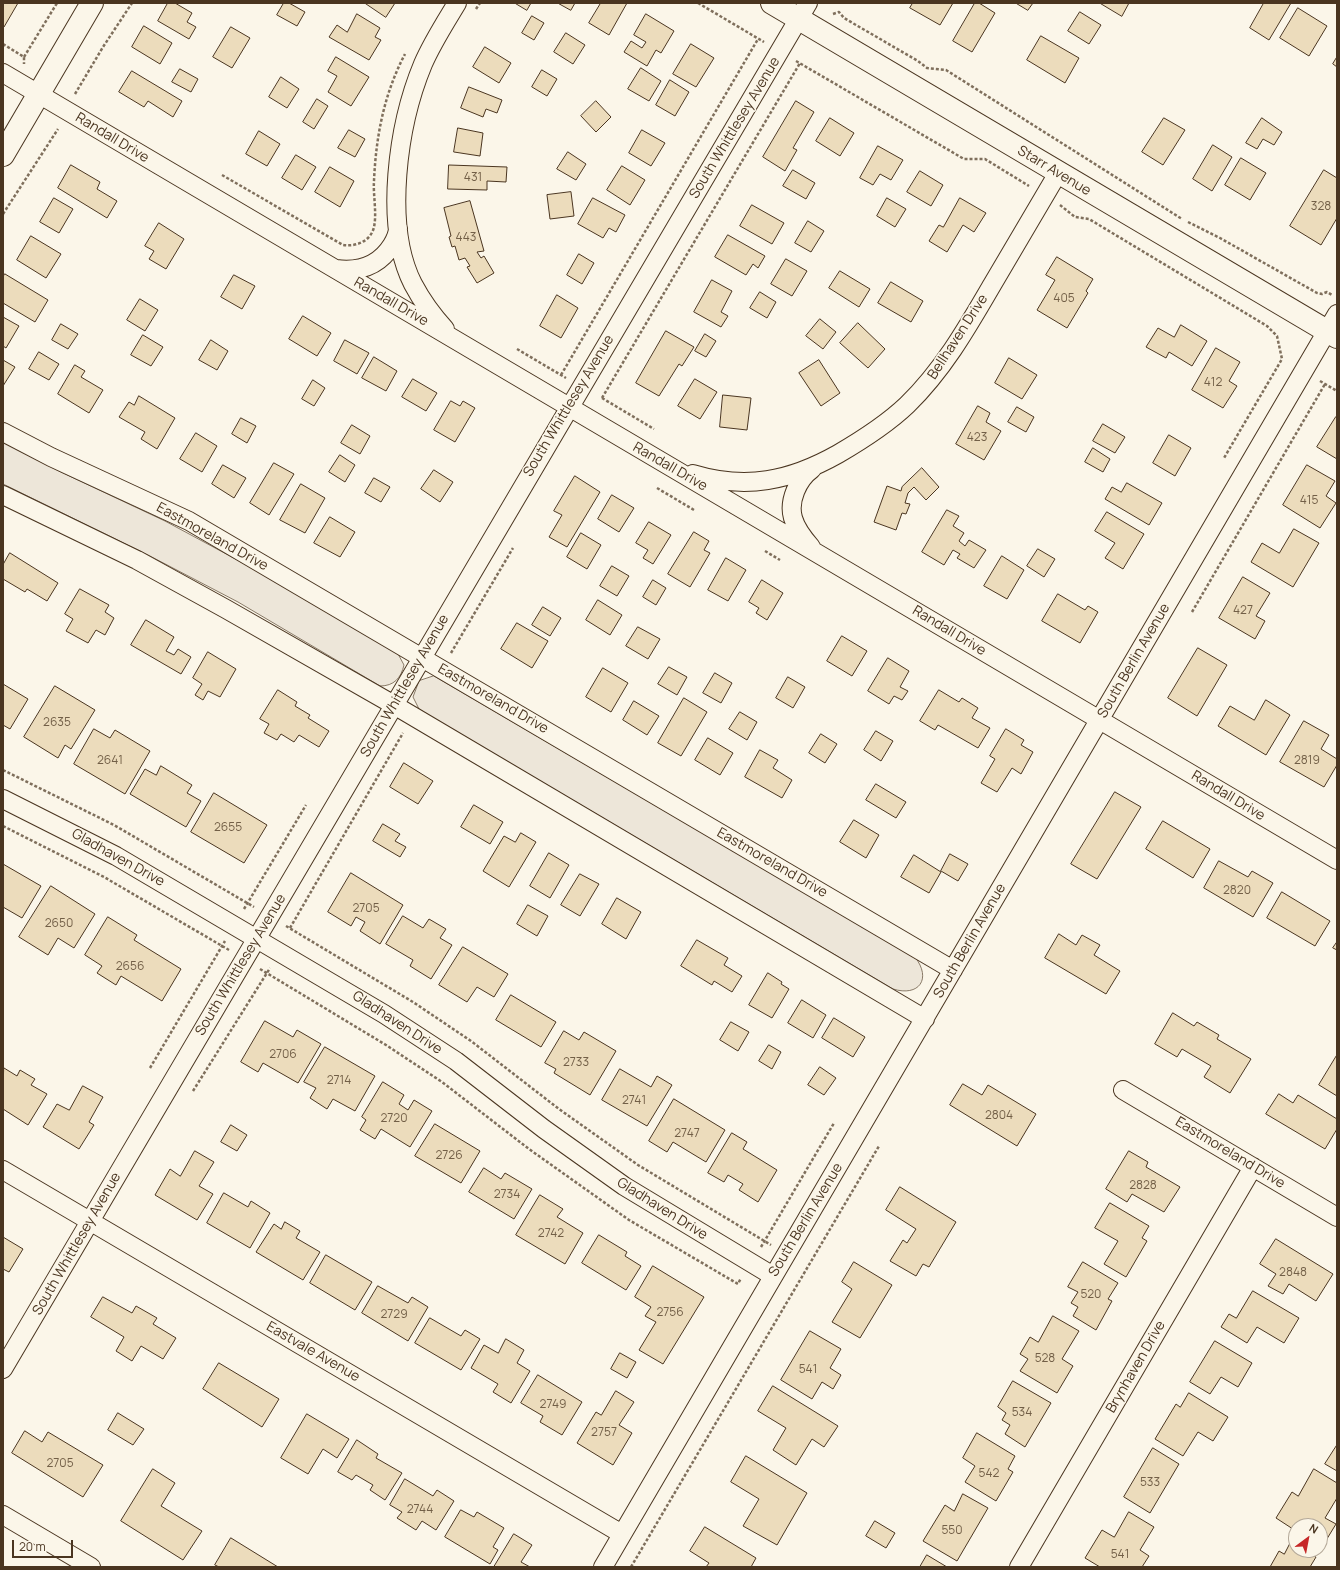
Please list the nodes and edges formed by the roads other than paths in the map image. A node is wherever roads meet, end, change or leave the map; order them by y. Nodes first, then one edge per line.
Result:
1 (92, 3) edge
2 (457, 3) edge
3 (772, 3) edge
4 (804, 11) edge
5 (3, 73) edge
6 (38, 94) junction
7 (3, 155) edge
8 (1058, 173) junction
9 (399, 221) junction
10 (329, 266) junction
11 (1334, 327) edge
12 (458, 342) junction
13 (568, 408) junction
14 (3, 432) edge
15 (819, 463) junction
16 (669, 467) junction
17 (3, 495) edge
18 (818, 554) junction
19 (422, 657) junction
20 (394, 705) junction
21 (1099, 720) junction
22 (3, 799) edge
23 (1337, 860) edge
24 (258, 938) junction
25 (953, 970) junction
26 (925, 1019) junction
27 (1123, 1090) dead end
28 (1253, 1167) junction
29 (3, 1170) edge
30 (1337, 1217) edge
31 (90, 1221) junction
32 (773, 1276) junction
33 (3, 1369) edge
34 (3, 1515) edge
35 (622, 1534) junction
36 (91, 1567) edge
37 (603, 1567) edge
38 (1019, 1567) edge

1 - 6 street
2 - 9 street
3 - 4 street, Starr Avenue
4 - 8 street, Starr Avenue
4 - 13 street, South Whittlesey Avenue
5 - 6 street, Randall Drive
6 - 7 street
6 - 10 street, Randall Drive
8 - 11 street, Starr Avenue
8 - 15 street, Bellhaven Drive
9 - 10 street
9 - 12 street
10 - 12 street, Randall Drive
11 - 21 street, South Berlin Avenue
12 - 13 street, Randall Drive
13 - 16 street, Randall Drive
13 - 19 street, South Whittlesey Avenue
14 - 19 street, Eastmoreland Drive
15 - 16 street, Bellhaven Drive
15 - 18 street, Bellhaven Drive
16 - 18 street, Randall Drive
17 - 20 street
18 - 21 street, Randall Drive
19 - 20 street, South Whittlesey Avenue
19 - 25 street, Eastmoreland Drive
20 - 24 street, South Whittlesey Avenue
20 - 26 street
21 - 23 street, Randall Drive
21 - 25 street, South Berlin Avenue
22 - 24 street, Gladhaven Drive
24 - 31 street, South Whittlesey Avenue
24 - 32 street, Gladhaven Drive
25 - 26 street, South Berlin Avenue
26 - 32 street, South Berlin Avenue
27 - 28 street, Eastmoreland Drive
28 - 30 street, Eastmoreland Drive
28 - 38 street, Brynhaven Drive
29 - 31 street, Eastvale Avenue
31 - 33 street, South Whittlesey Avenue
31 - 35 street, Eastvale Avenue
32 - 35 street, South Berlin Avenue
34 - 36 street
35 - 37 street, South Berlin Avenue

